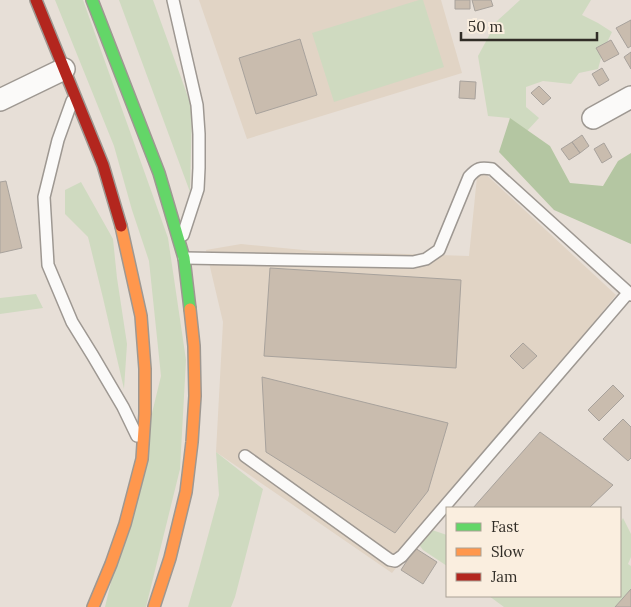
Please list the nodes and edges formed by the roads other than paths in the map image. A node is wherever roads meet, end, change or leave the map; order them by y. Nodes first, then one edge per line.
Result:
1 (36, 0) edge
2 (92, 0) edge
3 (173, 0) edge
4 (64, 69) junction
5 (75, 94) junction
6 (631, 97) edge
7 (0, 100) edge
8 (593, 118) dead end
9 (180, 245) junction
10 (184, 258) junction
11 (630, 294) edge
12 (245, 456) dead end
13 (142, 458) junction
14 (93, 607) edge
15 (154, 607) edge

1 - 4 highway
2 - 9 highway
3 - 9 lane
4 - 5 highway
4 - 7 street
5 - 13 highway
5 - 13 lane
6 - 8 street
9 - 10 highway
10 - 11 lane
10 - 15 highway
11 - 12 lane
13 - 14 highway

